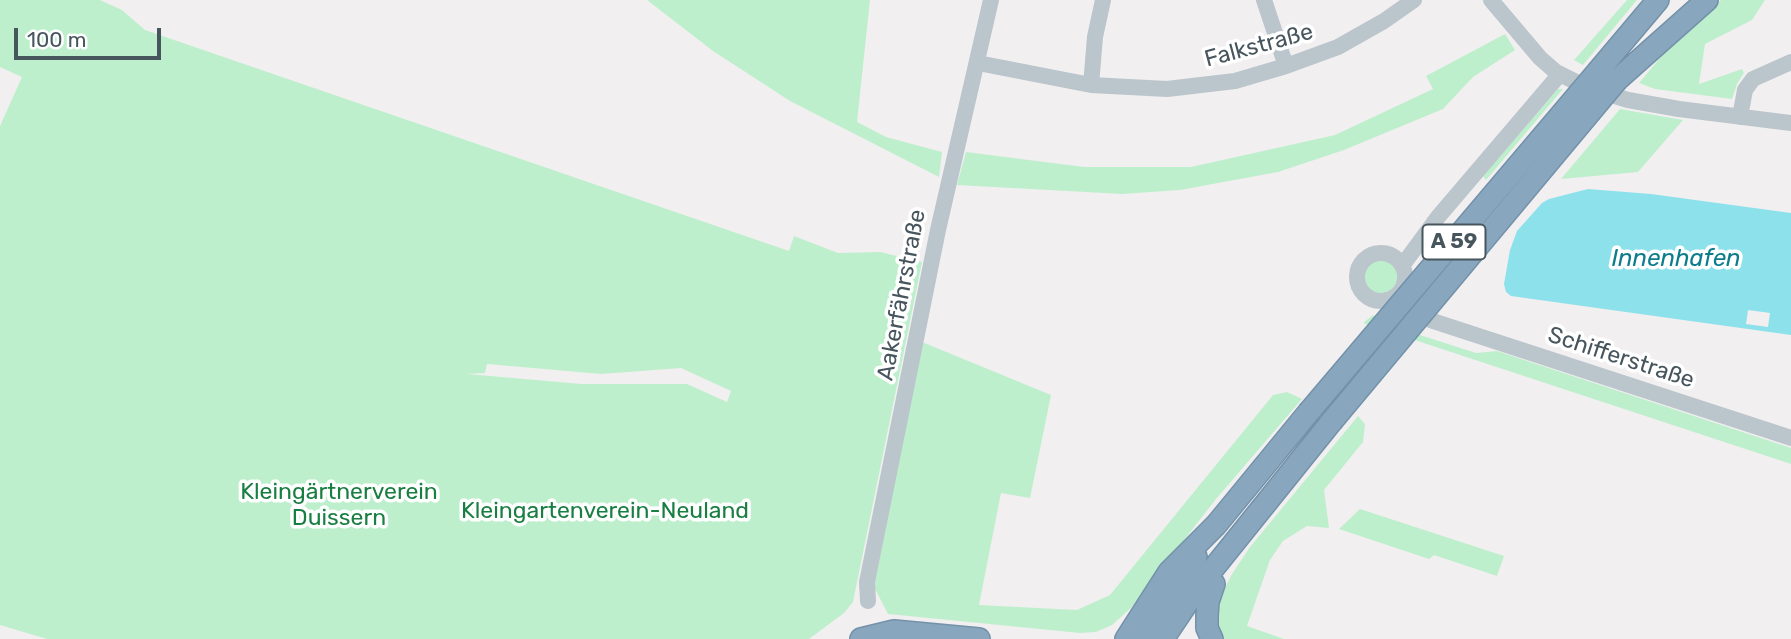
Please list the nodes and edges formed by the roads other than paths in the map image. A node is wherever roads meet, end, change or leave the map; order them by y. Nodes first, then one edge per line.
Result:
1 (991, 0) edge
2 (1103, 0) edge
3 (1264, 0) edge
4 (1414, 0) edge
5 (1491, 0) edge
6 (1658, 0) edge
7 (1686, 0) edge
8 (1707, 0) edge
9 (1791, 62) edge
10 (978, 63) junction
11 (1286, 66) junction
12 (1560, 74) junction
13 (1608, 75) junction
14 (1091, 85) junction
15 (1740, 117) junction
16 (1791, 123) edge
17 (1396, 261) junction
18 (1393, 296) junction
19 (1791, 438) edge
20 (1216, 525) junction
21 (1249, 526) junction
22 (1214, 584) junction
23 (868, 601) dead end
24 (1139, 616) junction
25 (861, 639) edge
26 (979, 639) edge
27 (1108, 639) edge
28 (1126, 639) edge
29 (1144, 639) edge
30 (1163, 639) edge
31 (1180, 639) edge
32 (1212, 639) edge

1 - 10 street, Aakerfährstraße
2 - 14 street
3 - 11 street
4 - 11 street, Falkstraße
5 - 12 street
6 - 13 highway, A 59
7 - 13 highway, A 59
8 - 13 highway
9 - 15 street
10 - 14 street, Falkstraße
10 - 23 street, Aakerfährstraße
11 - 14 street, Falkstraße
12 - 15 street
12 - 17 street
13 - 20 highway, A 59, bridge
13 - 21 highway, A 59, bridge
15 - 16 street
17 - 18 street
17 - 18 street, Schifferstraße
18 - 19 street, Schifferstraße
20 - 24 highway
20 - 29 highway, A 59
21 - 22 highway
21 - 30 highway, A 59
22 - 31 highway
22 - 32 highway
24 - 27 highway
24 - 28 highway
25 - 26 highway

